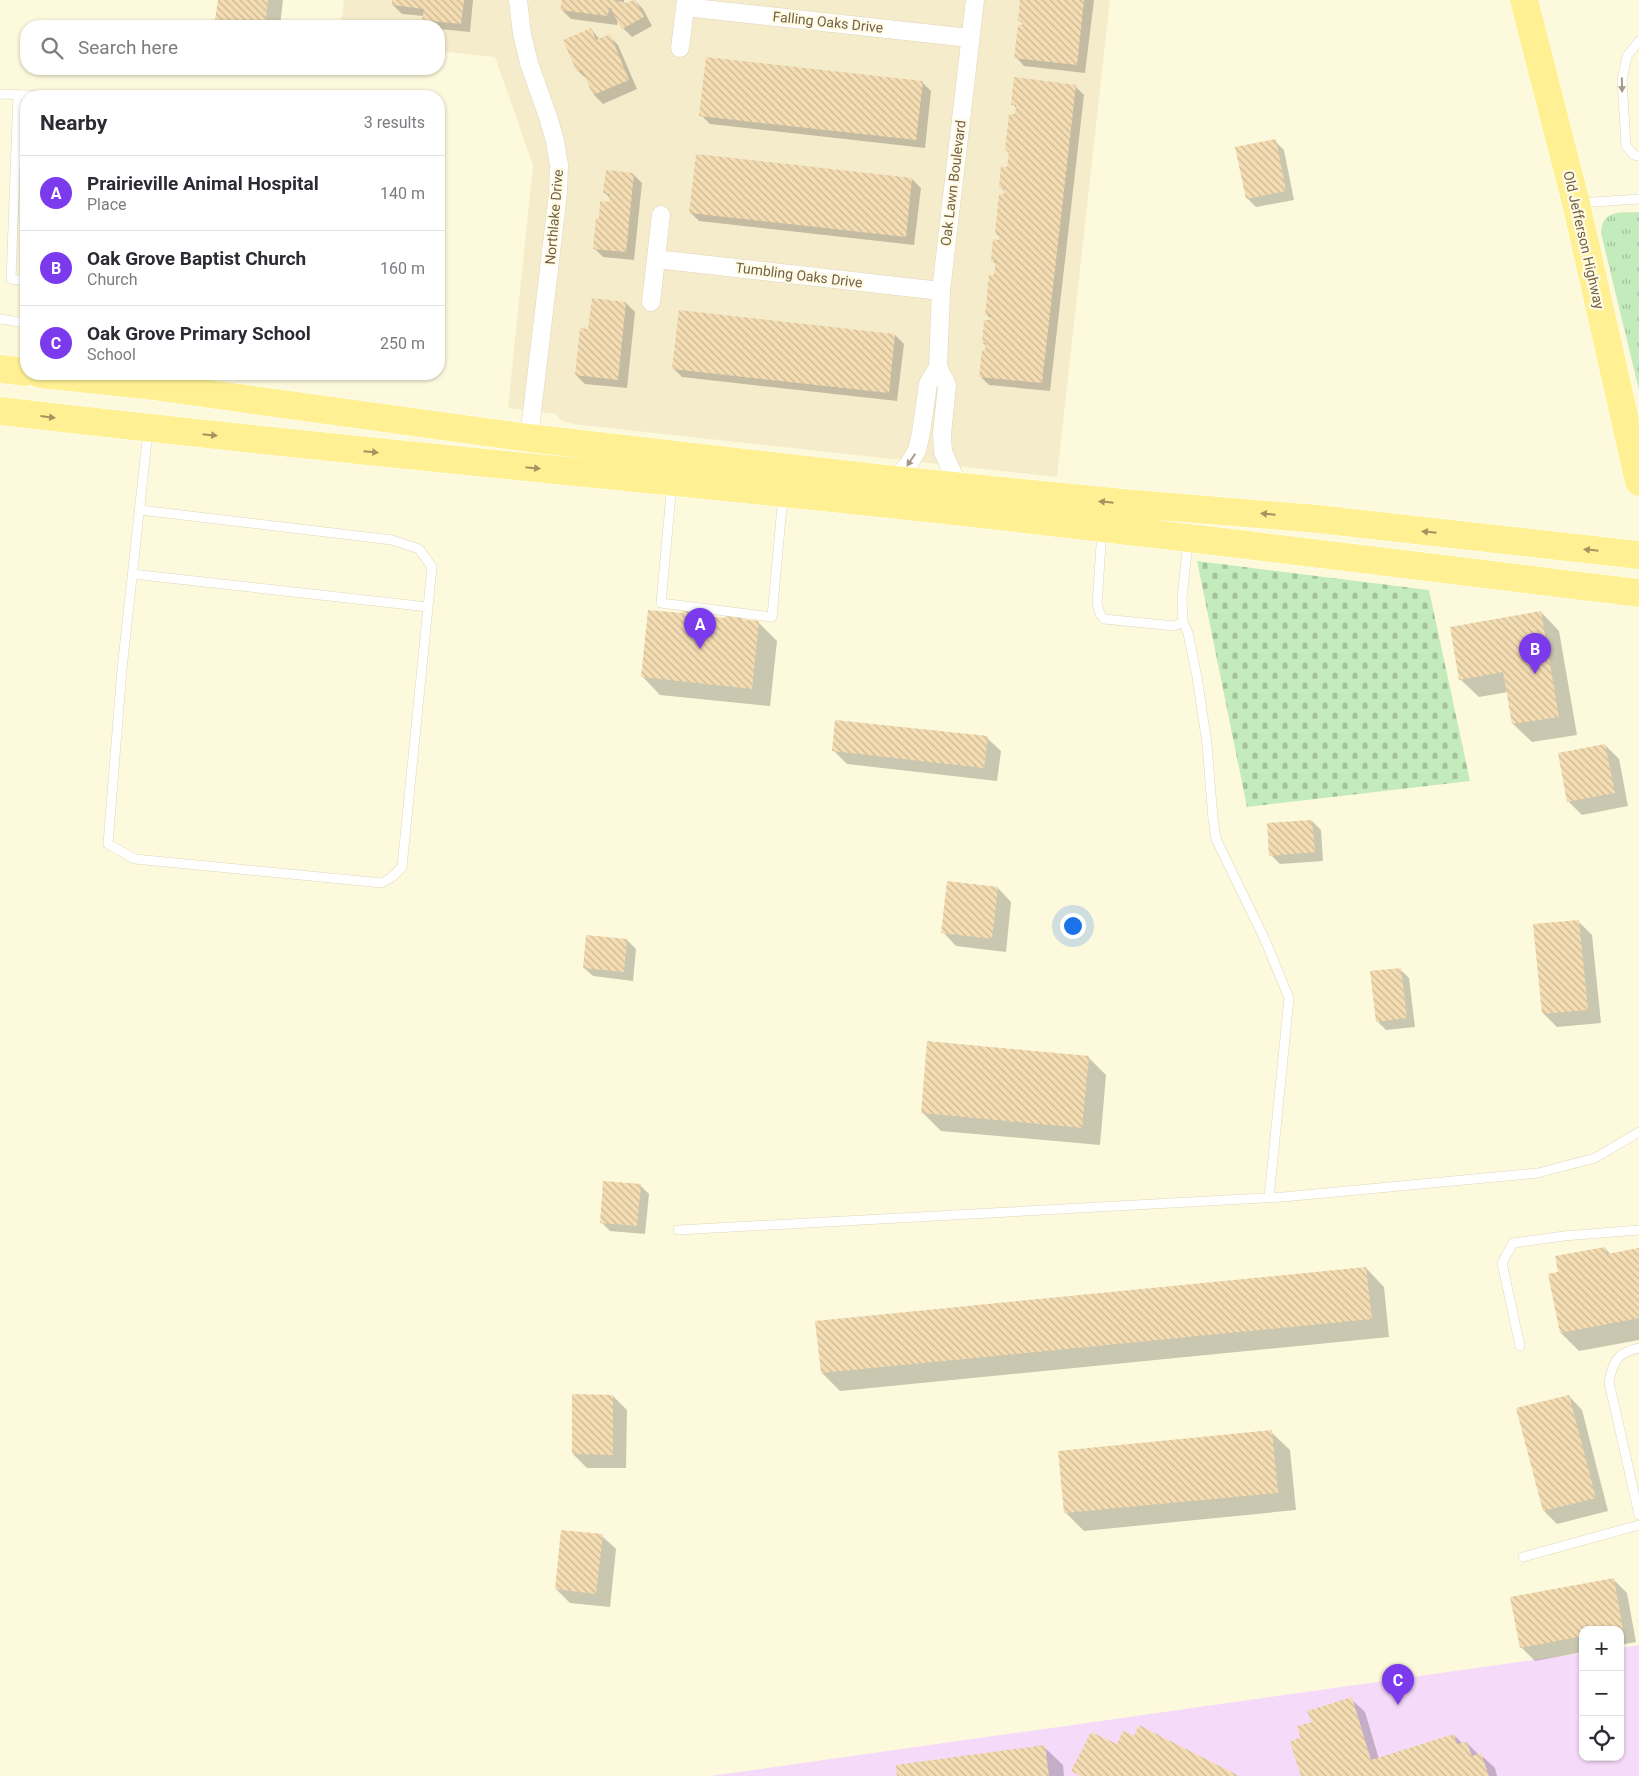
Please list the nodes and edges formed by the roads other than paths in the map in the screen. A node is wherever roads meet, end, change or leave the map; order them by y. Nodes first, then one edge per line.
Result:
1 (518, 0) edge
2 (975, 0) edge
3 (1524, 0) edge
4 (685, 3) edge
5 (970, 38) junction
6 (1639, 42) edge
7 (680, 48) dead end
8 (0, 94) edge
9 (18, 95) joint
10 (1639, 156) edge
11 (1639, 200) edge
12 (1576, 203) junction
13 (662, 216) dead end
14 (656, 258) junction
15 (20, 280) edge
16 (941, 291) junction
17 (651, 302) dead end
18 (0, 319) edge
19 (20, 321) edge
20 (0, 369) edge
21 (20, 371) edge
22 (93, 380) edge
23 (0, 411) edge
24 (149, 428) junction
25 (932, 435) junction
26 (529, 438) junction
27 (1634, 443) edge
28 (894, 480) junction
29 (672, 482) junction
30 (1639, 482) edge
31 (959, 487) junction
32 (784, 493) junction
33 (140, 510) junction
34 (1102, 529) junction
35 (1188, 539) junction
36 (1639, 555) edge
37 (132, 574) junction
38 (1639, 593) edge
39 (428, 607) junction
40 (1183, 622) junction
41 (1639, 1132) edge
42 (1269, 1198) junction
43 (678, 1230) dead end
44 (1639, 1230) edge
45 (1520, 1346) dead end
46 (1639, 1348) edge
47 (1639, 1515) edge
48 (1639, 1525) edge
49 (1523, 1557) dead end

1 - 26 street, Northlake Drive
2 - 5 street, Oak Lawn Boulevard
3 - 12 main road, Old Jefferson Highway
4 - 5 street, Falling Oaks Drive
4 - 7 street
5 - 16 street, Oak Lawn Boulevard
6 -> 10 lane
8 - 9 lane
9 - 15 lane
11 - 12 lane
12 - 27 main road, Old Jefferson Highway
13 - 14 street
14 - 16 street, Tumbling Oaks Drive
14 - 17 street
16 - 25 street, Oak Lawn Boulevard
18 - 19 lane
20 - 21 main road
22 - 26 main road
23 -> 24 main road
24 -> 29 main road
24 - 33 lane
25 -> 28 street, Oak Lawn Boulevard
25 - 31 street, Oak Lawn Boulevard
26 - 28 main road
27 - 30 main road, Old Jefferson Highway
28 - 31 main road
29 - 32 main road
29 - 32 lane
36 -> 31 main road
32 - 34 main road
33 - 37 lane
33 - 39 lane
34 - 35 main road
34 - 40 lane
35 - 38 main road
35 - 40 lane
37 - 39 lane
37 - 39 lane
40 - 42 lane
41 - 42 lane
42 - 43 lane
44 - 45 lane
46 - 47 lane
48 - 49 lane

